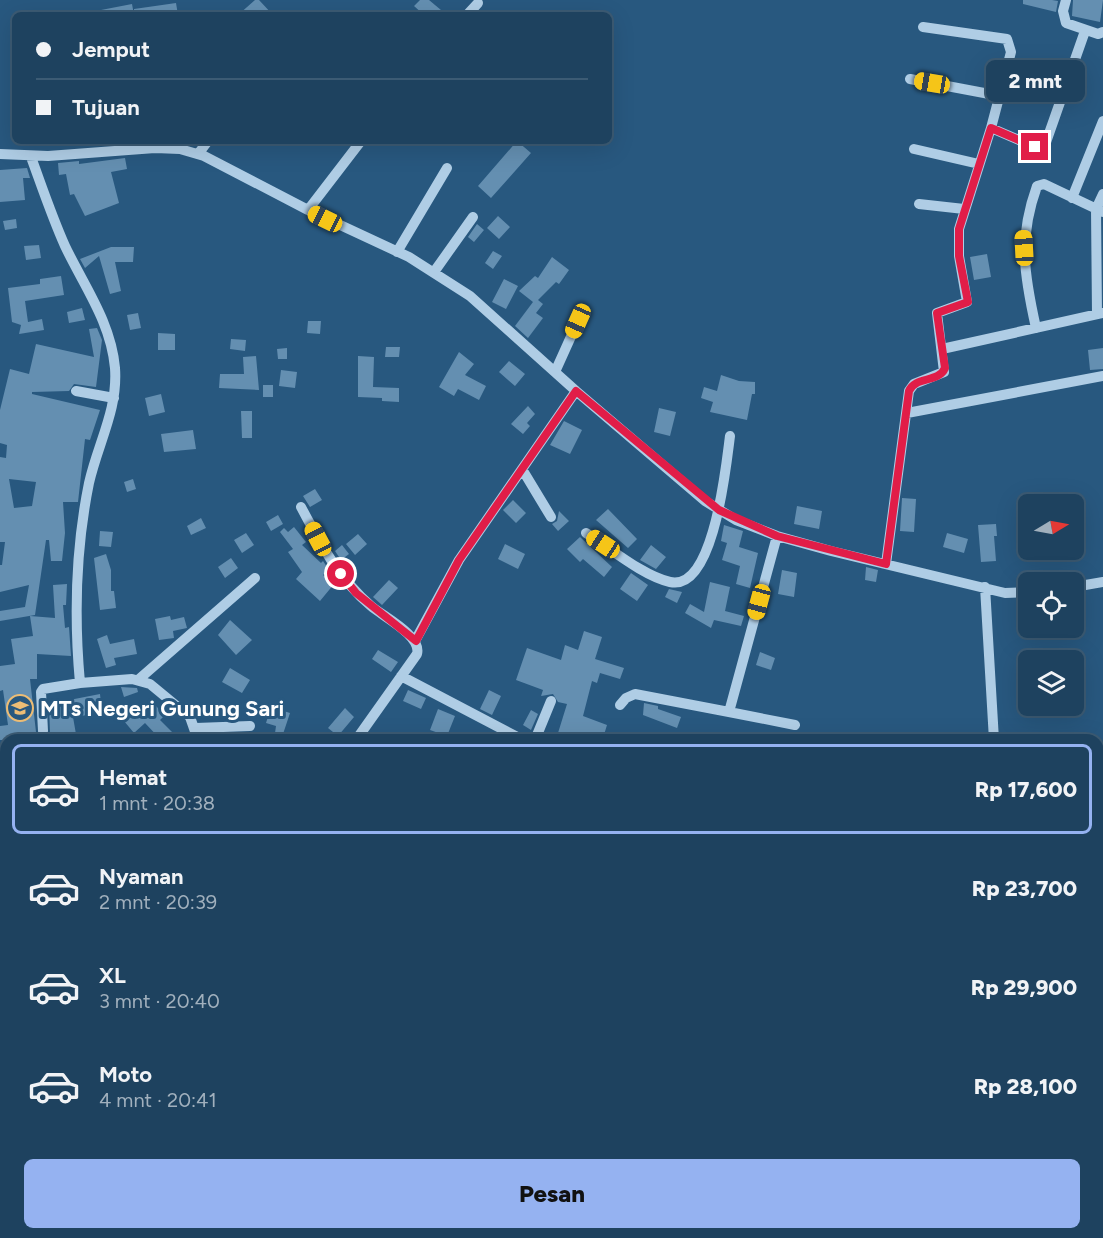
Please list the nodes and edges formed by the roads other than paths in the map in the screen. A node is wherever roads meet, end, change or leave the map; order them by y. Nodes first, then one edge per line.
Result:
1 (1066, 0) edge
2 (477, 3) dead end
3 (470, 12) edge
4 (923, 27) dead end
5 (1085, 31) junction
6 (1103, 32) edge
7 (910, 79) dead end
8 (999, 96) junction
9 (1103, 122) edge
10 (991, 128) junction
11 (206, 144) edge
12 (359, 144) edge
13 (135, 145) edge
14 (914, 149) dead end
15 (0, 154) edge
16 (198, 154) junction
17 (31, 157) junction
18 (979, 164) junction
19 (447, 168) dead end
20 (1103, 194) edge
21 (1072, 198) junction
22 (919, 204) dead end
23 (964, 209) junction
24 (308, 210) junction
25 (1100, 211) edge
26 (473, 217) dead end
27 (397, 252) junction
28 (434, 272) junction
29 (1100, 313) edge
30 (578, 321) dead end
31 (1036, 328) junction
32 (942, 349) junction
33 (555, 372) junction
34 (1103, 376) edge
35 (76, 391) dead end
36 (576, 391) junction
37 (114, 398) junction
38 (907, 413) junction
39 (730, 436) dead end
40 (522, 469) junction
41 (301, 507) dead end
42 (719, 510) junction
43 (551, 517) dead end
44 (586, 533) dead end
45 (777, 536) junction
46 (886, 564) junction
47 (255, 578) dead end
48 (1103, 582) edge
49 (1084, 585) edge
50 (985, 587) junction
51 (1018, 592) edge
52 (416, 641) junction
53 (401, 676) junction
54 (138, 680) junction
55 (80, 683) junction
56 (551, 701) dead end
57 (620, 705) dead end
58 (729, 712) junction
59 (795, 725) dead end
60 (250, 726) dead end
61 (196, 728) junction
62 (43, 731) dead end
63 (197, 734) edge
64 (360, 734) edge
65 (512, 734) edge
66 (538, 734) edge
67 (994, 734) edge

1 - 5 street
2 - 3 street
4 - 8 street
5 - 6 street
5 - 10 street
7 - 8 street
8 - 10 street
9 - 21 street
10 - 18 street
11 - 16 street
12 - 24 street
13 - 16 street
13 - 17 street
14 - 18 street
15 - 17 street
16 - 24 street
17 - 37 street
18 - 23 street
19 - 27 street
20 - 25 street
21 - 25 street
21 - 31 street
22 - 23 street
23 - 32 street
24 - 27 street
25 - 29 street
26 - 28 street
27 - 28 street
28 - 33 street
29 - 31 street
30 - 33 street
31 - 32 street
32 - 38 street
33 - 36 street
34 - 38 street
35 - 37 street
36 - 40 street
36 - 42 street
37 - 55 street
38 - 46 street
39 - 42 street
40 - 43 street
40 - 52 street
41 - 52 street
42 - 44 street
42 - 45 street
45 - 46 street
45 - 58 street
46 - 50 street
47 - 54 street
48 - 49 street
50 - 51 street
50 - 67 street
52 - 53 street
53 - 64 street
53 - 65 street
54 - 55 street
54 - 61 street
55 - 62 street
56 - 66 street
57 - 58 street
58 - 59 street
60 - 61 street
61 - 63 street

